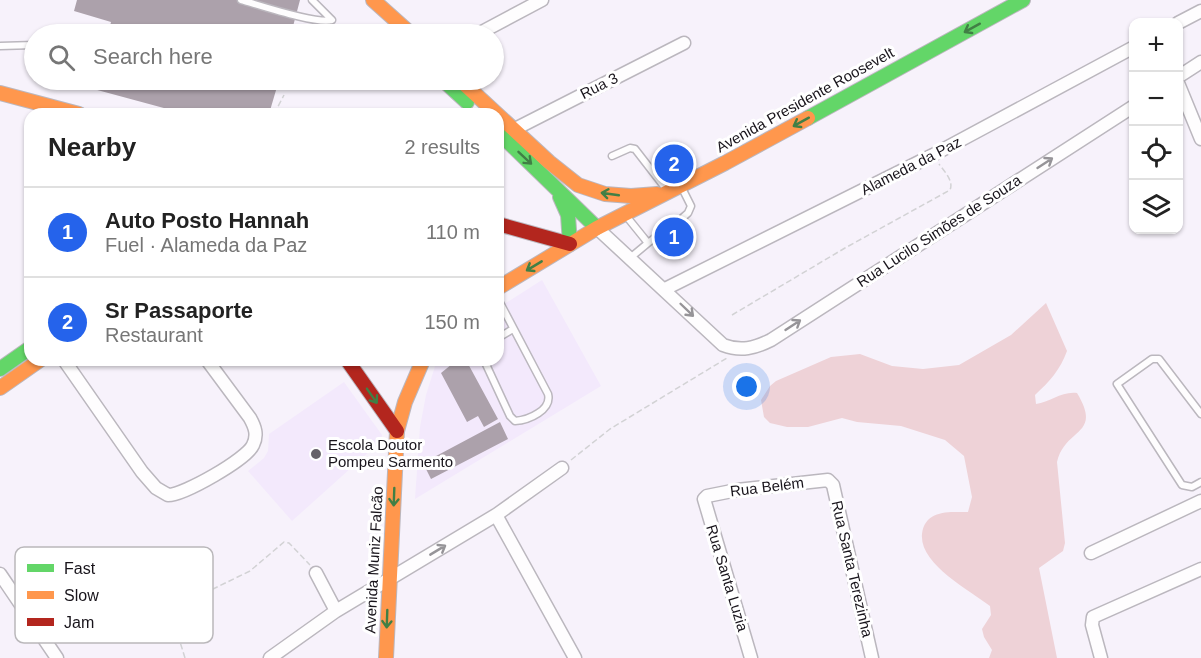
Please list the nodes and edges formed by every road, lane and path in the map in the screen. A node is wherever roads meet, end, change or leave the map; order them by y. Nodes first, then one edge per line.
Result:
1 (241, 0) edge
2 (312, 0) edge
3 (359, 0) edge
4 (373, 0) edge
5 (542, 0) edge
6 (1023, 0) edge
7 (1201, 11) edge
8 (1183, 21) edge
9 (384, 24) edge
10 (400, 24) edge
11 (497, 24) edge
12 (684, 43) dead end
13 (24, 45) edge
14 (0, 46) edge
15 (1129, 50) edge
16 (1201, 62) edge
17 (1183, 74) edge
18 (454, 90) edge
19 (471, 90) edge
20 (1183, 92) edge
21 (0, 93) edge
22 (284, 95) dead end
23 (57, 108) edge
24 (277, 108) edge
25 (473, 108) edge
26 (491, 108) edge
27 (1129, 109) edge
28 (504, 119) edge
29 (515, 129) junction
30 (504, 138) edge
31 (1201, 139) edge
32 (933, 155) junction
33 (612, 156) dead end
34 (553, 184) junction
35 (675, 189) junction
36 (625, 214) junction
37 (680, 220) dead end
38 (504, 226) edge
39 (597, 228) junction
40 (657, 236) dead end
41 (648, 243) junction
42 (570, 244) junction
43 (630, 258) junction
44 (504, 284) edge
45 (665, 289) junction
46 (504, 311) edge
47 (732, 315) dead end
48 (513, 329) junction
49 (504, 334) edge
50 (741, 349) junction
51 (24, 352) edge
52 (31, 366) edge
53 (68, 366) edge
54 (211, 366) edge
55 (351, 366) edge
56 (420, 366) edge
57 (486, 366) edge
58 (0, 369) edge
59 (0, 388) edge
60 (1191, 401) junction
61 (1201, 404) edge
62 (1201, 414) edge
63 (397, 431) junction
64 (562, 468) joint
65 (831, 481) joint
66 (1201, 482) edge
67 (704, 499) joint
68 (1201, 501) edge
69 (496, 515) junction
70 (1091, 553) dead end
71 (1201, 569) edge
72 (316, 573) joint
73 (0, 574) edge
74 (388, 580) junction
75 (213, 589) edge
76 (15, 596) edge
77 (336, 611) junction
78 (47, 643) edge
79 (180, 643) edge
80 (57, 658) edge
81 (185, 658) edge
82 (270, 658) edge
83 (386, 658) edge
84 (575, 658) edge
85 (751, 658) edge
86 (872, 658) edge
87 (1101, 658) edge

1 - 2 lane
3 - 9 main road
4 - 10 main road
5 - 11 street
6 -> 35 main road, Avenida Presidente Roosevelt
7 - 8 street
12 - 29 street, Rua 3
13 - 14 lane
15 - 32 street, Alameda da Paz
16 - 17 street
18 - 25 main road
19 - 26 main road
20 - 31 street
21 - 23 main road
22 - 24 path
50 -> 27 street, Rua Lucilo Simões de Souza
28 - 29 main road
35 -> 29 main road
30 -> 34 main road
32 - 45 street, Alameda da Paz
32 - 47 path
33 - 35 lane
34 - 39 main road
34 - 42 main road
35 - 36 main road, Avenida Presidente Roosevelt
35 - 37 lane
36 - 39 main road, Avenida Presidente Roosevelt
36 - 41 lane
38 - 42 main road
39 - 42 main road, Avenida Presidente Roosevelt
39 - 43 street
40 - 41 lane
41 - 43 lane
42 -> 44 main road
43 - 45 street
45 -> 50 street
46 - 48 lane
48 - 49 lane
48 - 57 lane
50 - 64 path
51 - 58 main road
52 - 59 main road
53 - 54 street
55 -> 63 main road
56 - 63 main road, Avenida Muniz Falcão
60 - 61 lane
60 - 62 lane
60 - 66 lane
63 -> 74 main road, Avenida Muniz Falcão
64 - 69 street
65 - 67 street, Rua Belém
65 - 86 street, Rua Santa Terezinha
67 - 85 street, Rua Santa Luzia
68 - 70 street
74 -> 69 street
69 - 84 street
71 - 87 street
72 - 75 path
72 - 77 street
73 - 76 street
74 - 77 street
74 -> 83 main road, Avenida Muniz Falcão
77 - 82 street
78 - 80 street
79 - 81 path

